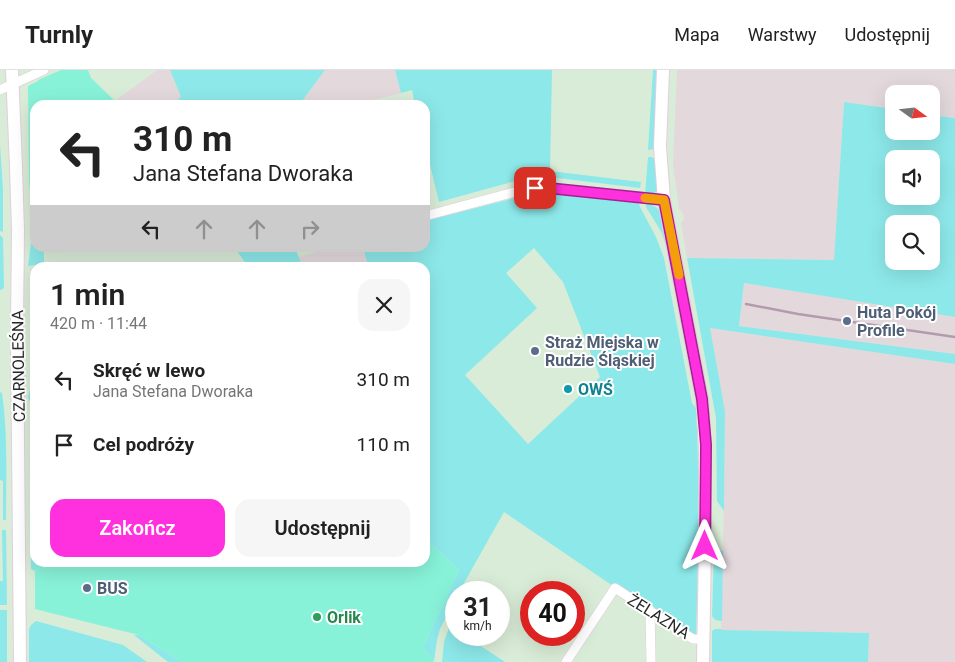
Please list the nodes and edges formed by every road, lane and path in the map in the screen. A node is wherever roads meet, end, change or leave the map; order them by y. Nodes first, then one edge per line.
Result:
1 (44, 70) edge
2 (664, 70) edge
3 (12, 76) edge
4 (0, 90) edge
5 (664, 200) junction
6 (430, 215) edge
7 (650, 610) junction
8 (703, 639) junction
9 (20, 662) edge
10 (566, 662) edge
11 (651, 662) edge
12 (703, 662) edge

1 - 3 street
2 - 5 street
3 - 4 street
3 - 9 street, CZARNOLEŚNA
5 - 6 street
5 - 8 street
7 - 8 street, ŻELAZNA
7 - 10 street, ŻELAZNA
7 - 11 street
8 - 12 street

